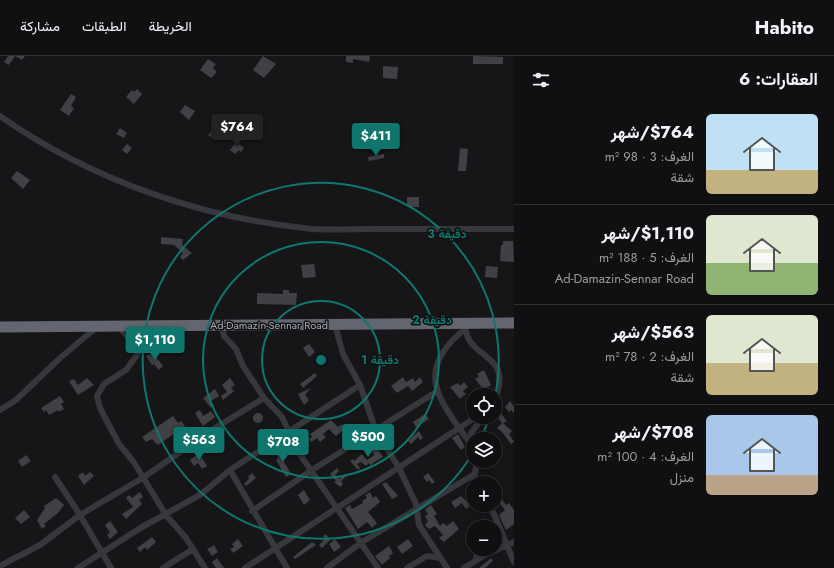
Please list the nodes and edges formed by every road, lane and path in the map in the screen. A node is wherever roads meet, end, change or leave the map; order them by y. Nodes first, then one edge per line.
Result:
1 (0, 116) edge
2 (514, 228) edge
3 (514, 323) edge
4 (222, 325) junction
5 (336, 325) junction
6 (116, 326) junction
7 (185, 326) junction
8 (465, 326) junction
9 (0, 327) edge
10 (97, 327) junction
11 (139, 352) junction
12 (360, 384) junction
13 (499, 388) edge
14 (436, 392) junction
15 (264, 398) junction
16 (0, 410) edge
17 (466, 423) edge
18 (478, 424) edge
19 (459, 428) junction
20 (289, 430) junction
21 (376, 431) junction
22 (472, 432) edge
23 (466, 438) edge
24 (399, 468) junction
25 (475, 468) edge
26 (230, 470) junction
27 (312, 470) junction
28 (473, 475) joint
29 (55, 477) dead end
30 (144, 478) junction
31 (337, 508) junction
32 (417, 509) junction
33 (252, 511) junction
34 (492, 512) edge
35 (80, 515) junction
36 (166, 515) junction
37 (495, 517) joint
38 (362, 542) junction
39 (514, 542) edge
40 (506, 544) junction
41 (193, 549) junction
42 (276, 549) junction
43 (101, 553) junction
44 (477, 556) edge
45 (440, 558) junction
46 (514, 562) edge
47 (0, 566) edge
48 (467, 566) edge
49 (78, 568) edge
50 (111, 568) edge
51 (163, 568) edge
52 (204, 568) edge
53 (245, 568) edge
54 (286, 568) edge
55 (327, 568) edge
56 (378, 568) edge
57 (407, 568) edge
58 (446, 568) edge

1 - 2 street
3 - 8 highway, Ad-Damazin-Sennar Road
4 - 5 highway, Ad-Damazin-Sennar Road
4 - 7 highway, Ad-Damazin-Sennar Road
4 - 15 street
5 - 8 highway, Ad-Damazin-Sennar Road
5 - 12 street
6 - 7 highway, Ad-Damazin-Sennar Road
6 - 10 highway, Ad-Damazin-Sennar Road
6 - 11 lane
7 - 11 lane
8 - 13 street
8 - 14 street
9 - 10 highway, Ad-Damazin-Sennar Road
10 - 16 street
11 - 30 street
12 - 20 street
12 - 21 street
14 - 19 street
14 - 21 street
15 - 20 street
15 - 30 street
17 - 19 street
18 - 22 street
19 - 23 street
19 - 24 street
20 - 26 street
20 - 27 street
21 - 24 street
21 - 27 street
24 - 31 street
24 - 32 street
25 - 28 street
26 - 33 street
26 - 36 street
27 - 31 street
27 - 33 street
28 - 32 street
29 - 35 street
30 - 35 street
30 - 36 street
31 - 38 street
31 - 42 street
32 - 38 street
32 - 45 street
33 - 42 street
34 - 37 street
35 - 43 street
35 - 47 street
36 - 41 street
36 - 43 street
37 - 40 street
38 - 55 street
38 - 56 street
39 - 40 street
40 - 46 street
40 - 48 street
41 - 51 street
41 - 52 street
42 - 53 street
42 - 54 street
43 - 49 street
43 - 50 street
44 - 48 street
45 - 57 street
45 - 58 street

